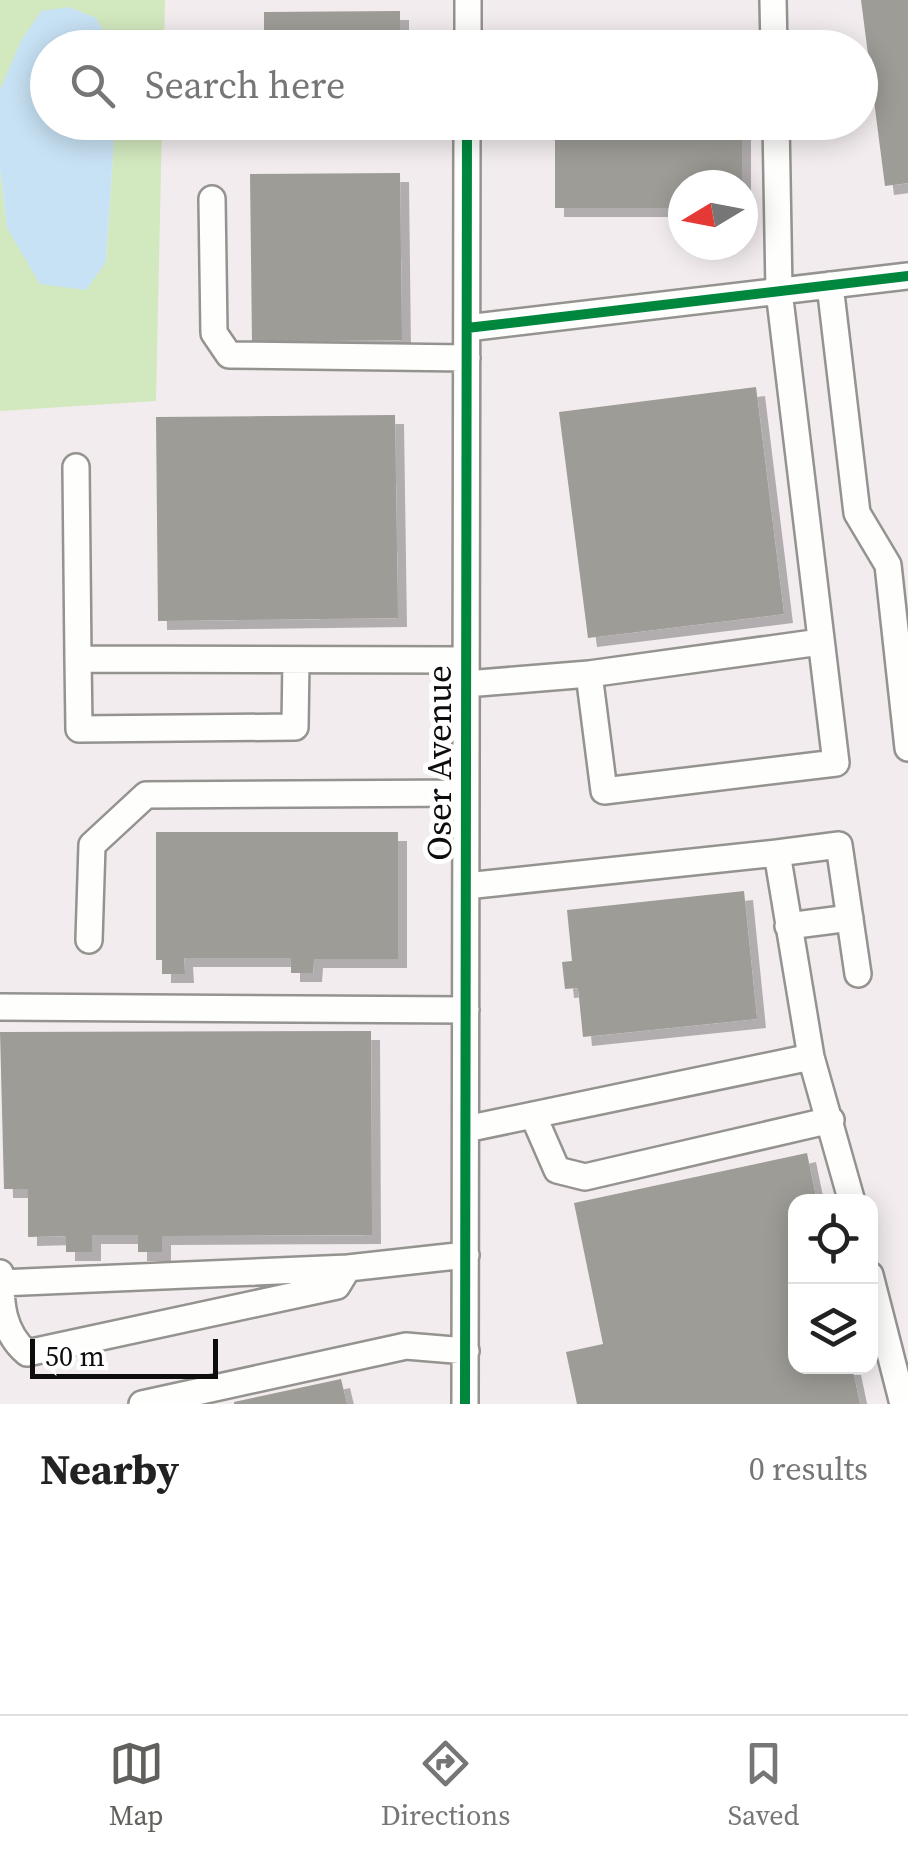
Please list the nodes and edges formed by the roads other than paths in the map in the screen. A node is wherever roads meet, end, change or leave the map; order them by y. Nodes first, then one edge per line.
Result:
1 (468, 0) edge
2 (773, 0) edge
3 (468, 30) edge
4 (774, 30) edge
5 (468, 140) edge
6 (776, 140) edge
7 (212, 199) dead end
8 (908, 276) edge
9 (830, 285) junction
10 (779, 291) junction
11 (467, 328) junction
12 (467, 358) junction
13 (76, 467) dead end
14 (820, 642) junction
15 (78, 659) junction
16 (296, 660) junction
17 (466, 672) junction
18 (589, 674) junction
19 (908, 748) edge
20 (466, 794) junction
21 (777, 853) junction
22 (466, 886) junction
23 (850, 918) junction
24 (788, 926) junction
25 (89, 940) dead end
26 (858, 974) dead end
27 (0, 1006) edge
28 (466, 1010) junction
29 (811, 1056) junction
30 (533, 1115) junction
31 (832, 1120) junction
32 (466, 1129) junction
33 (850, 1194) edge
34 (466, 1255) junction
35 (348, 1268) junction
36 (0, 1273) edge
37 (0, 1283) edge
38 (872, 1284) edge
39 (466, 1351) junction
40 (142, 1404) edge
41 (465, 1404) edge
42 (903, 1404) edge

1 - 3 street
2 - 4 street
5 - 11 street, Oser Avenue
6 - 10 street
7 - 12 street
8 - 9 street
9 - 10 street
9 - 19 street
10 - 11 street
10 - 14 street
11 - 12 street, Oser Avenue
12 - 17 street, Oser Avenue
13 - 15 street
14 - 18 street
14 - 18 street
15 - 16 street
15 - 16 street
16 - 17 street
17 - 18 street
17 - 20 street, Oser Avenue
20 - 22 street, Oser Avenue
20 - 25 street
21 - 22 street
21 - 23 street
21 - 24 street
22 - 28 street, Oser Avenue
23 - 24 street
23 - 26 street
24 - 29 street
27 - 28 street
28 - 32 street, Oser Avenue
29 - 30 street
29 - 31 street
30 - 31 street
30 - 32 street
31 - 33 street
32 - 34 street, Oser Avenue
34 - 35 street
34 - 39 street, Oser Avenue
35 - 37 street
35 - 37 street
36 - 37 street
38 - 42 street
39 - 40 street
39 - 41 street, Oser Avenue

